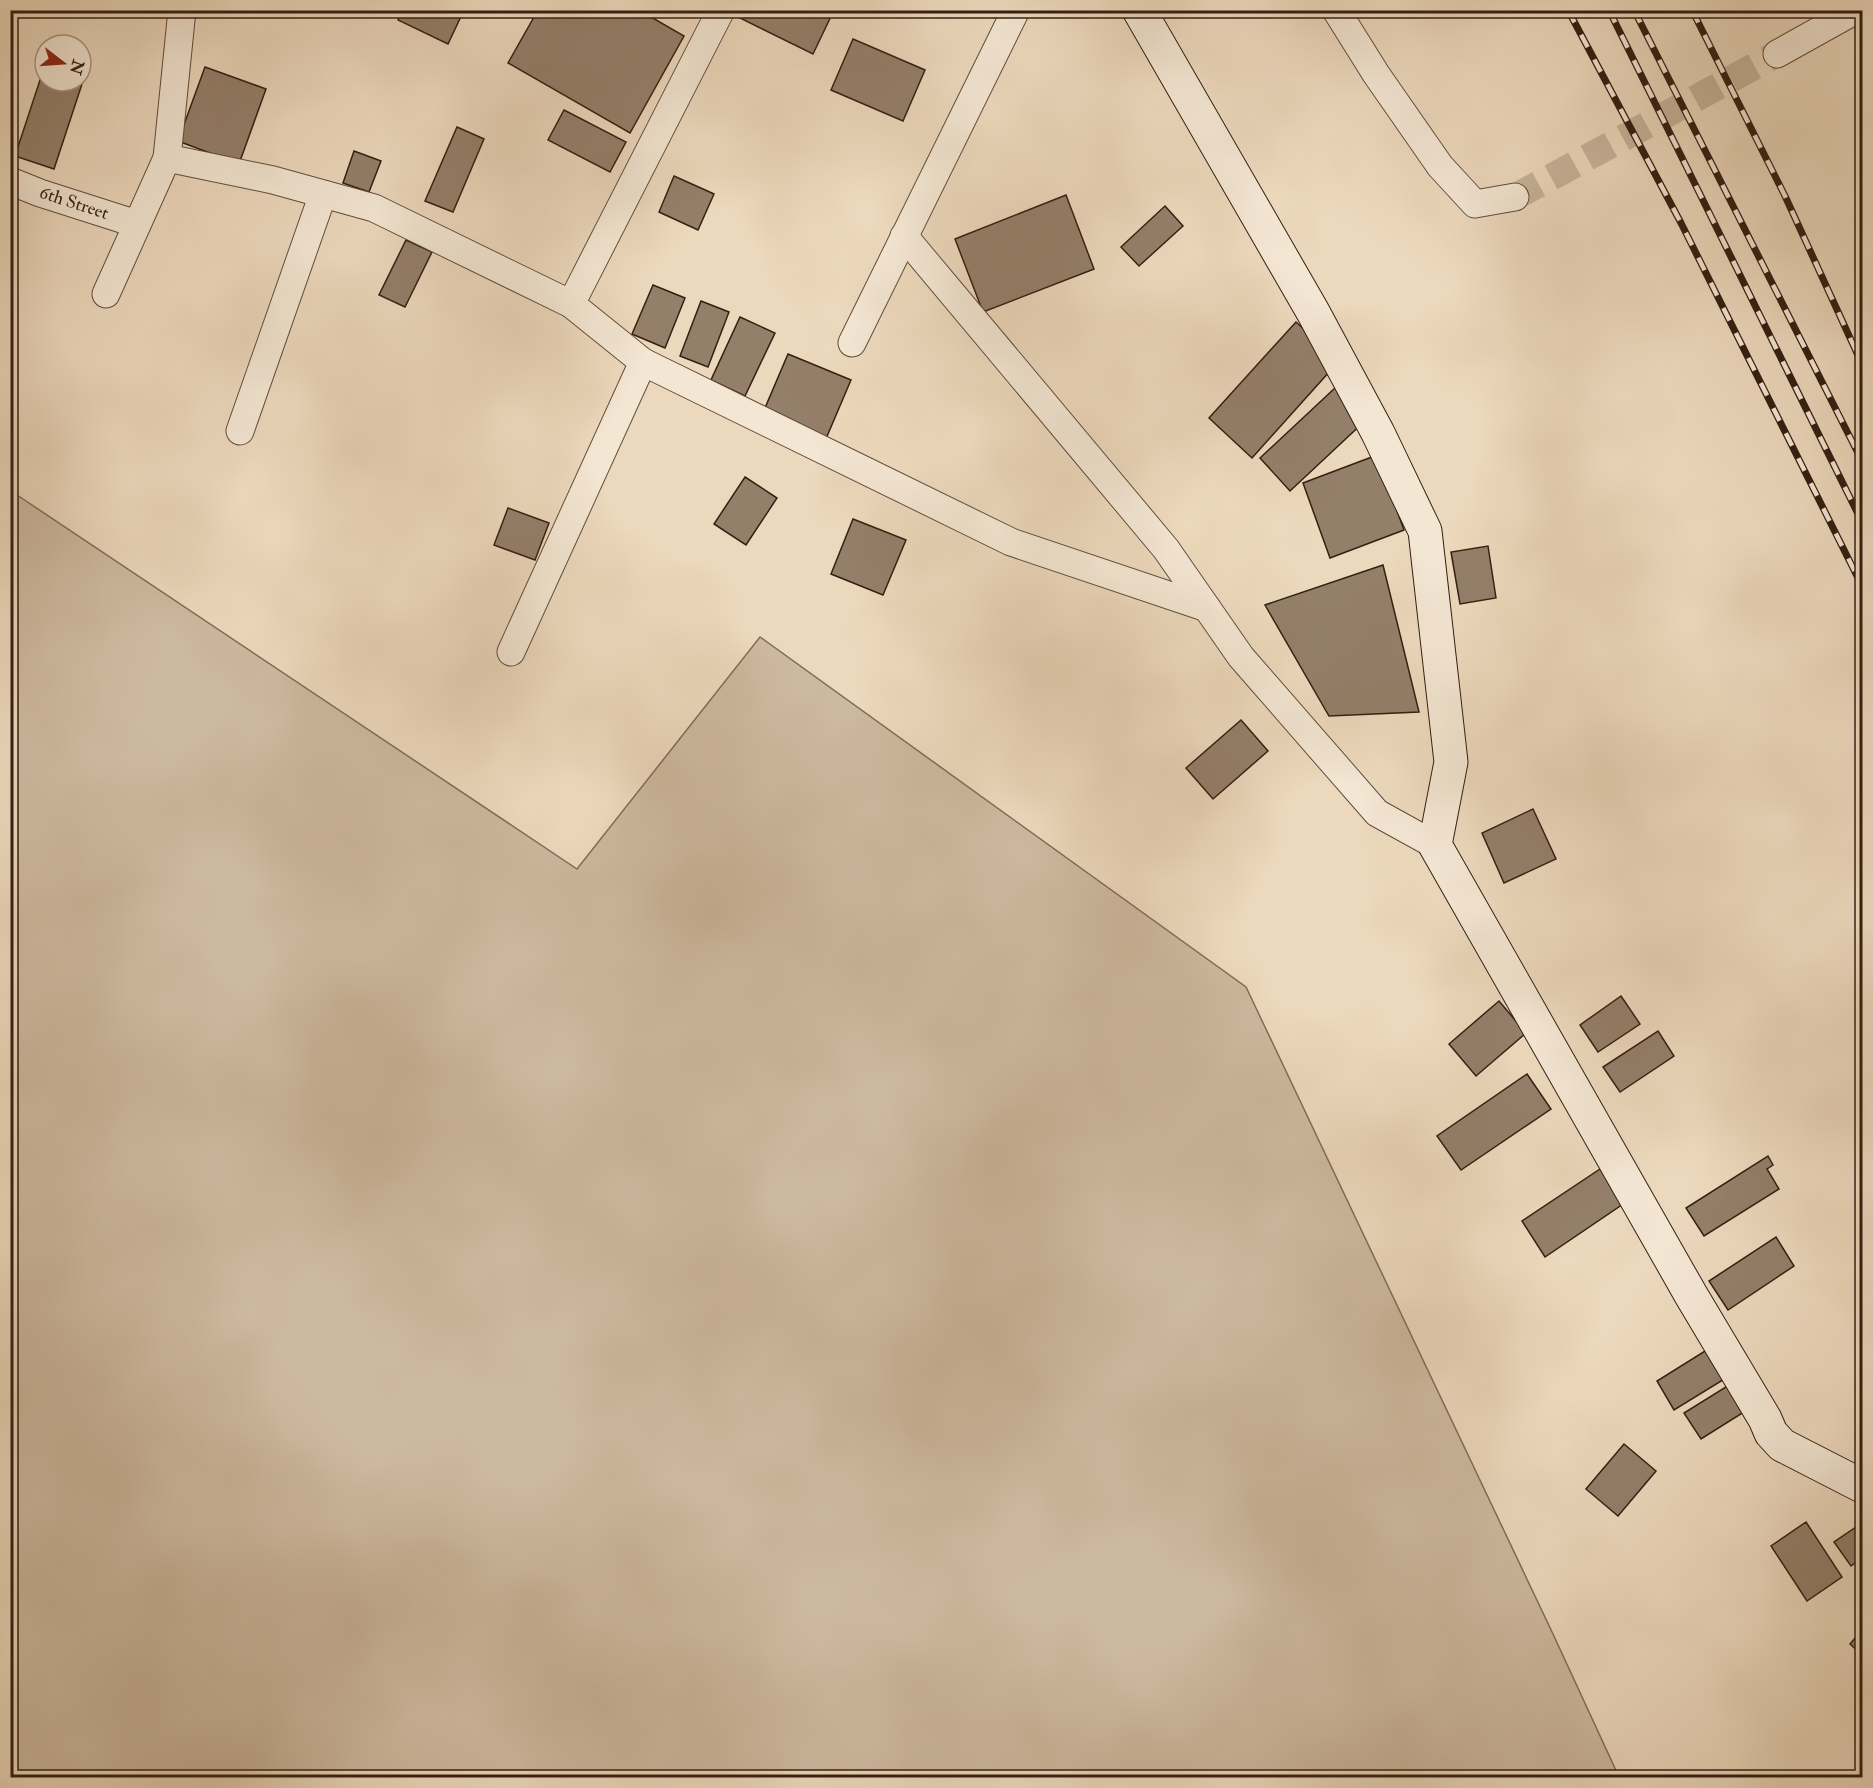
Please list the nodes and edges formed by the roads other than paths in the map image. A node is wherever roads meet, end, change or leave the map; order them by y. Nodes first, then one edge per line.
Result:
1 (182, 10) edge
2 (721, 10) edge
3 (1016, 10) edge
4 (1139, 10) edge
5 (1336, 10) edge
6 (1856, 10) edge
7 (1777, 54) tunnel mouth
8 (167, 158) junction
9 (10, 181) edge
10 (323, 194) junction
11 (1515, 197) tunnel mouth
12 (137, 224) junction
13 (904, 236) junction
14 (106, 294) dead end
15 (571, 304) junction
16 (852, 343) dead end
17 (643, 362) junction
18 (240, 431) dead end
19 (1207, 608) junction
20 (511, 652) dead end
21 (1435, 845) junction
22 (1863, 1486) edge

1 - 8 street
2 - 15 street
3 - 13 street
4 - 21 street
5 - 11 street
6 - 7 street
8 - 10 street
8 - 12 street
9 - 12 street, 6th Street
10 - 15 street
10 - 18 street
12 - 14 street
13 - 16 street
13 - 19 street
15 - 17 street
17 - 19 street
17 - 20 street
19 - 21 street
21 - 22 street

